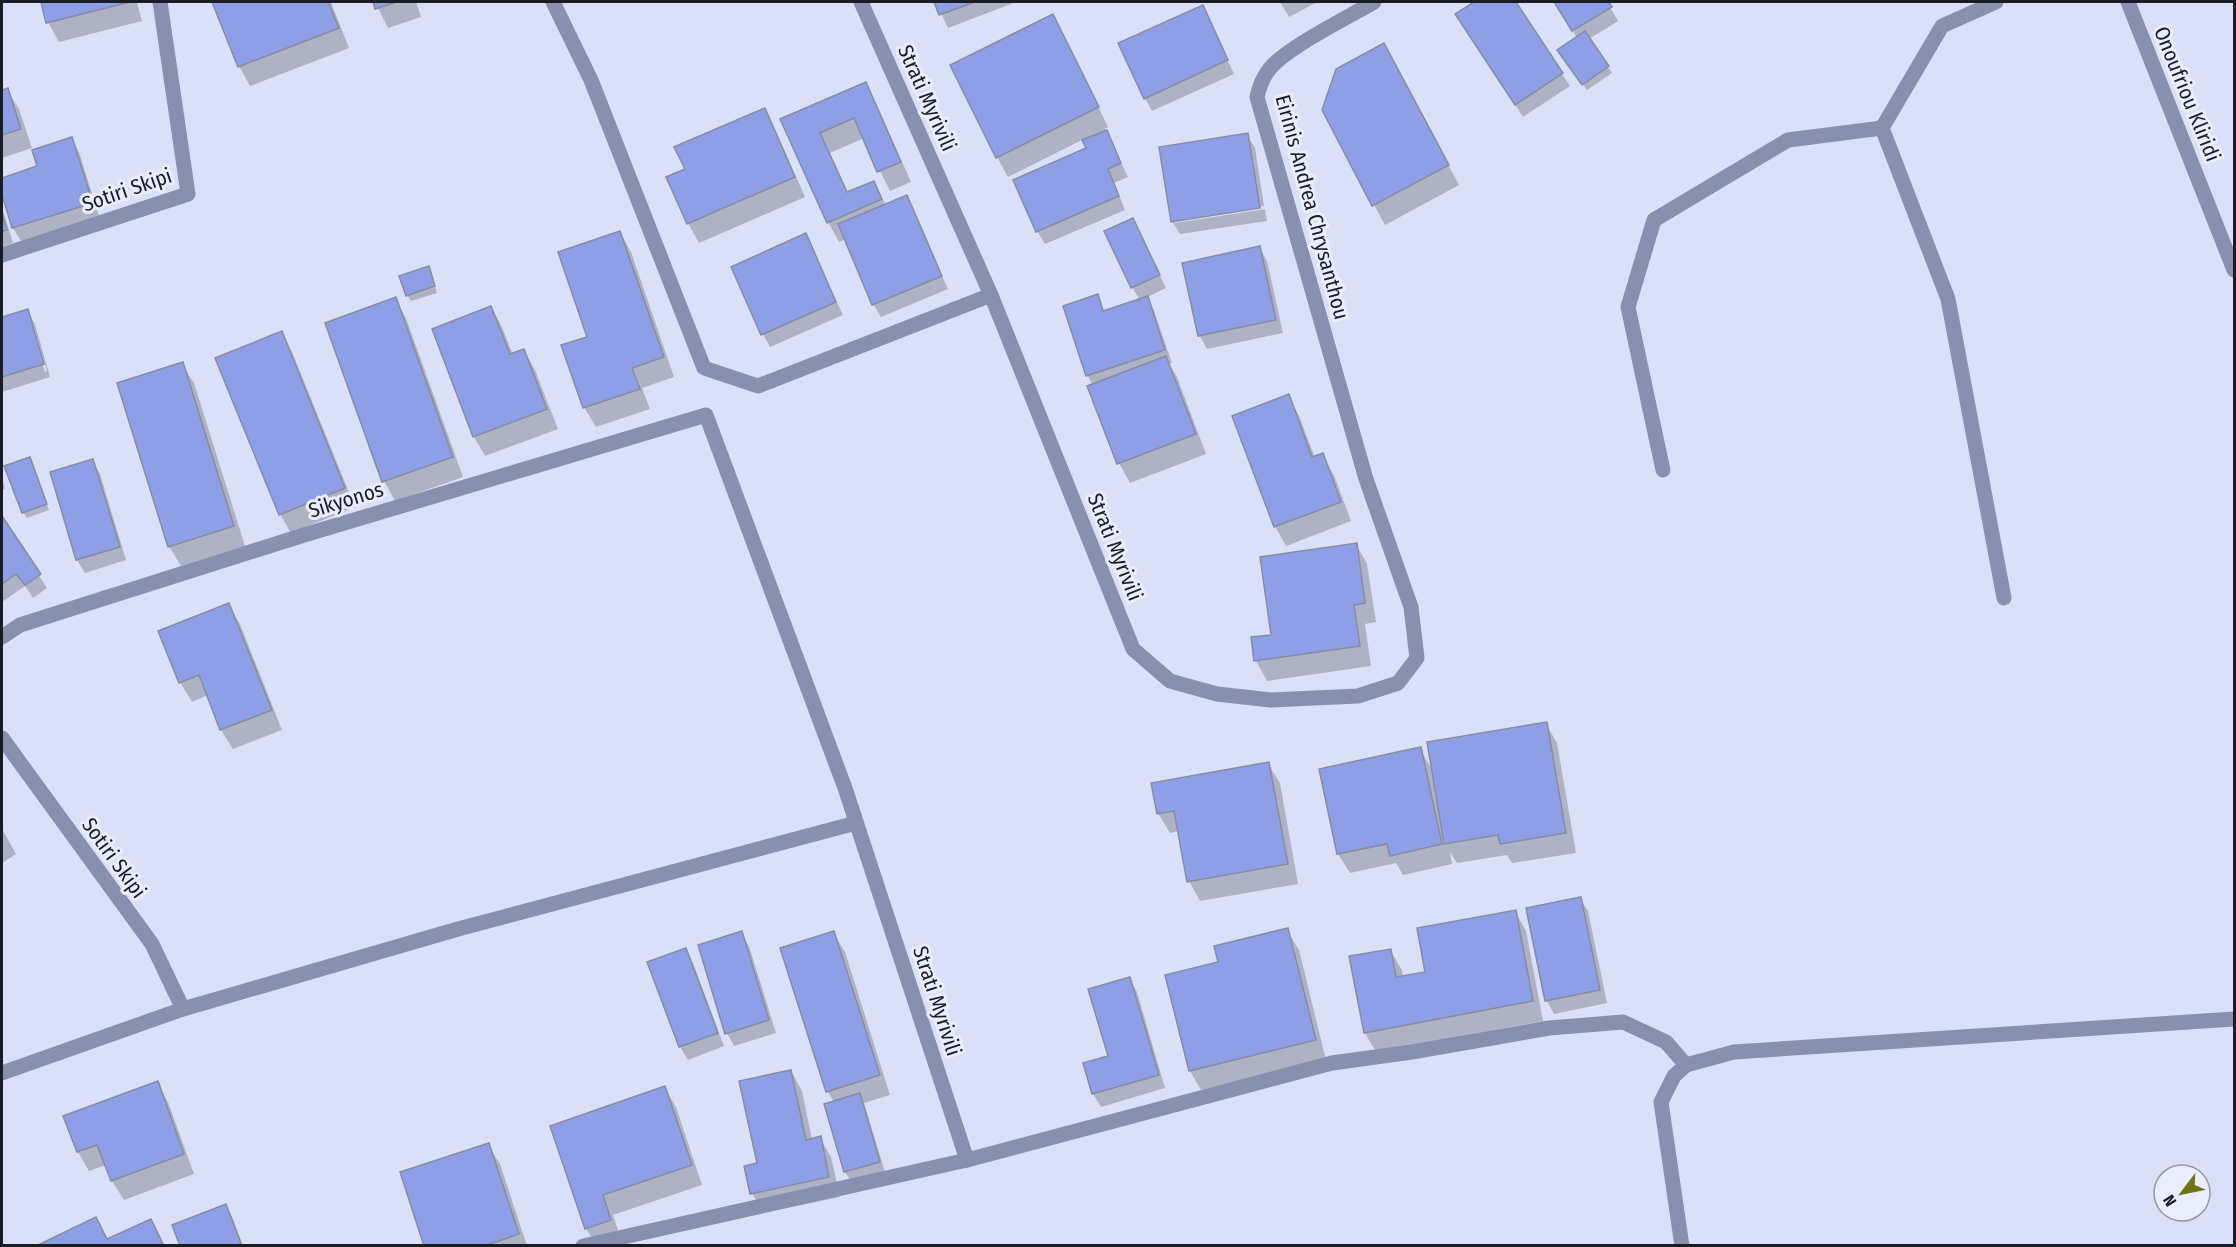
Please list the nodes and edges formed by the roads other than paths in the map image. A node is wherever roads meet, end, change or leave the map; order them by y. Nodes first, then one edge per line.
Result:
1 (160, 2) edge
2 (553, 2) edge
3 (861, 2) edge
4 (1374, 2) edge
5 (1996, 2) edge
6 (2127, 2) edge
7 (1882, 128) junction
8 (2, 255) edge
9 (2235, 270) edge
10 (991, 295) junction
11 (706, 415) joint
12 (1663, 470) dead end
13 (1366, 479) joint
14 (2004, 598) dead end
15 (2, 637) edge
16 (2, 738) edge
17 (856, 824) junction
18 (183, 1009) junction
19 (2235, 1019) edge
20 (1686, 1065) junction
21 (2, 1073) edge
22 (967, 1160) junction
23 (583, 1245) edge
24 (1682, 1245) edge

1 - 8 street, Sotiri Skipi
2 - 10 street
3 - 10 street, Strati Myrivili
4 - 13 street, Eirinis Andrea Chrysanthou
5 - 7 street
6 - 9 street, Onoufriou Kliridi
7 - 12 street
7 - 14 street
10 - 13 street, Strati Myrivili
11 - 15 street, Sikyonos
11 - 17 street, Strati Myrivili
16 - 18 street, Sotiri Skipi
17 - 18 street
17 - 22 street, Strati Myrivili
18 - 21 street
19 - 20 street
20 - 22 street
20 - 24 street
22 - 23 street

